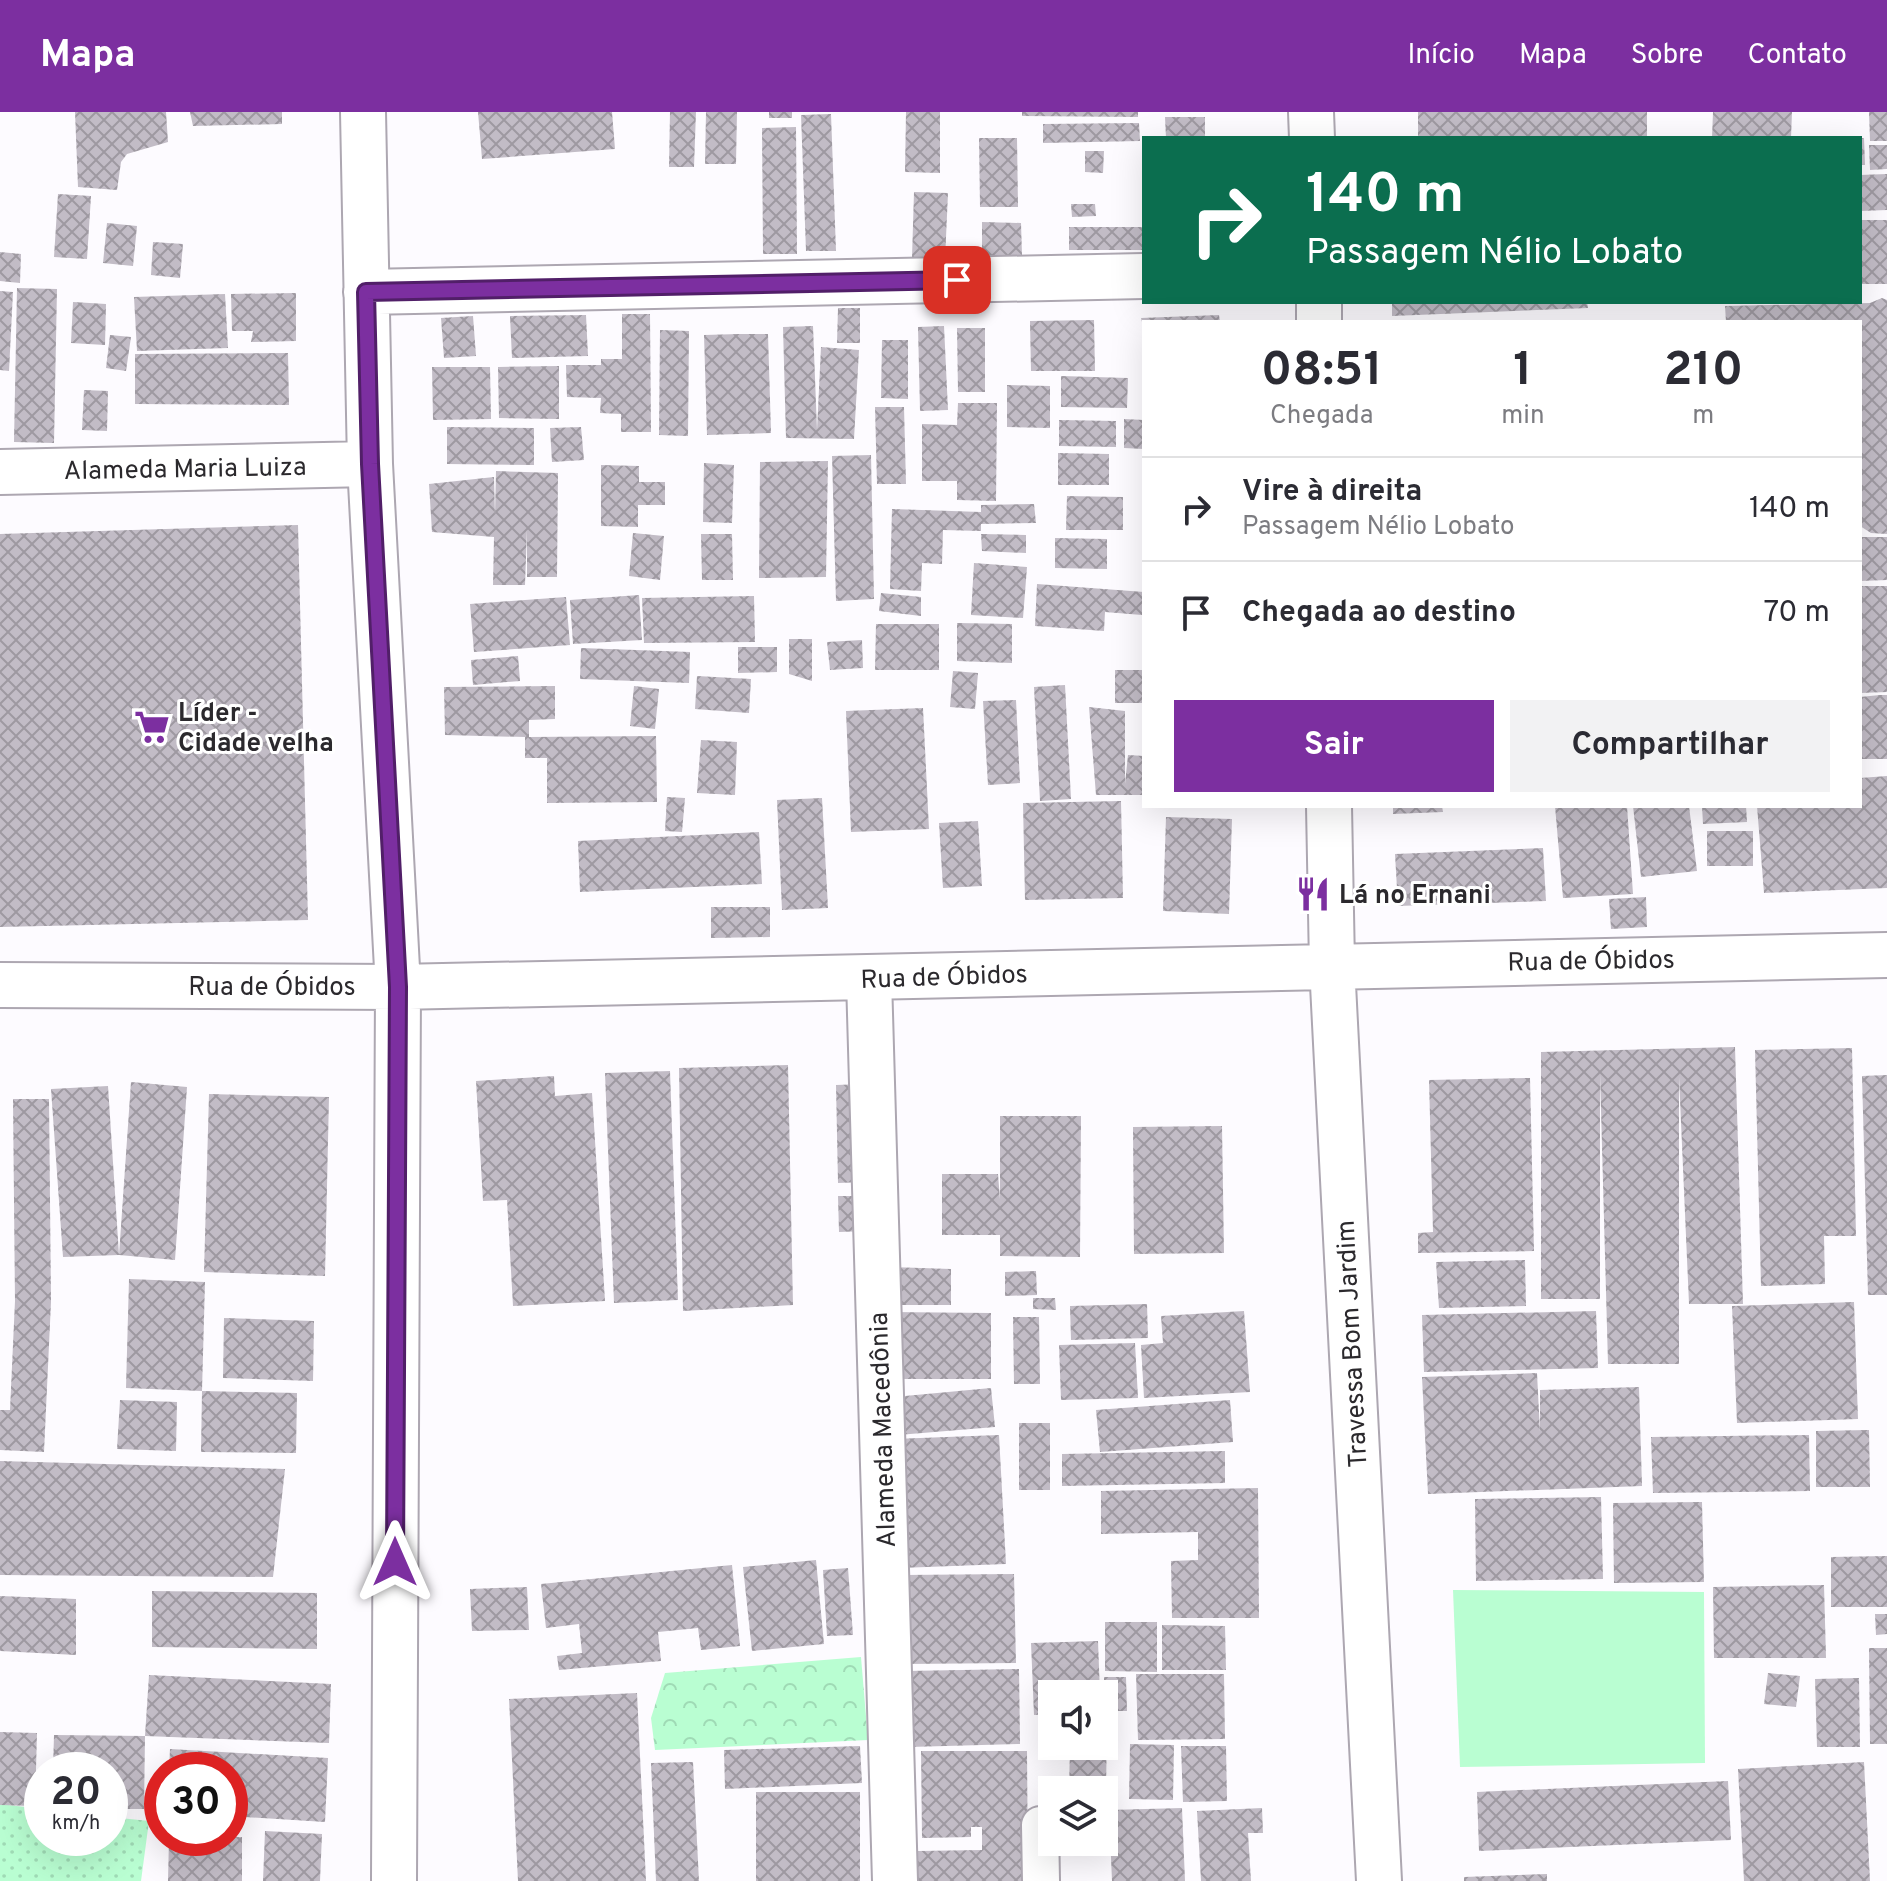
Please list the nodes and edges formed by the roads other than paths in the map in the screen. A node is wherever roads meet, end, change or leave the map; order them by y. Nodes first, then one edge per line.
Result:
1 (363, 112) edge
2 (1311, 112) edge
3 (1312, 136) edge
4 (1142, 276) edge
5 (366, 292) junction
6 (370, 464) junction
7 (0, 472) edge
8 (1329, 808) edge
9 (1887, 955) edge
10 (1332, 965) junction
11 (869, 979) junction
12 (0, 985) edge
13 (398, 987) junction
14 (1041, 1856) edge
15 (394, 1881) edge
16 (895, 1881) edge
17 (1041, 1881) edge
18 (1379, 1881) edge

1 - 5 street
2 - 3 street
4 - 5 street
5 - 6 street
6 - 7 street, Alameda Maria Luiza
6 - 13 street
8 - 10 street, Travessa Bom Jardim
9 - 10 street, Rua de Óbidos
10 - 11 street, Rua de Óbidos
10 - 18 street, Travessa Bom Jardim
11 - 13 street, Rua de Óbidos
11 - 16 street, Alameda Macedônia
12 - 13 street, Rua de Óbidos
13 - 15 street
14 - 17 lane

